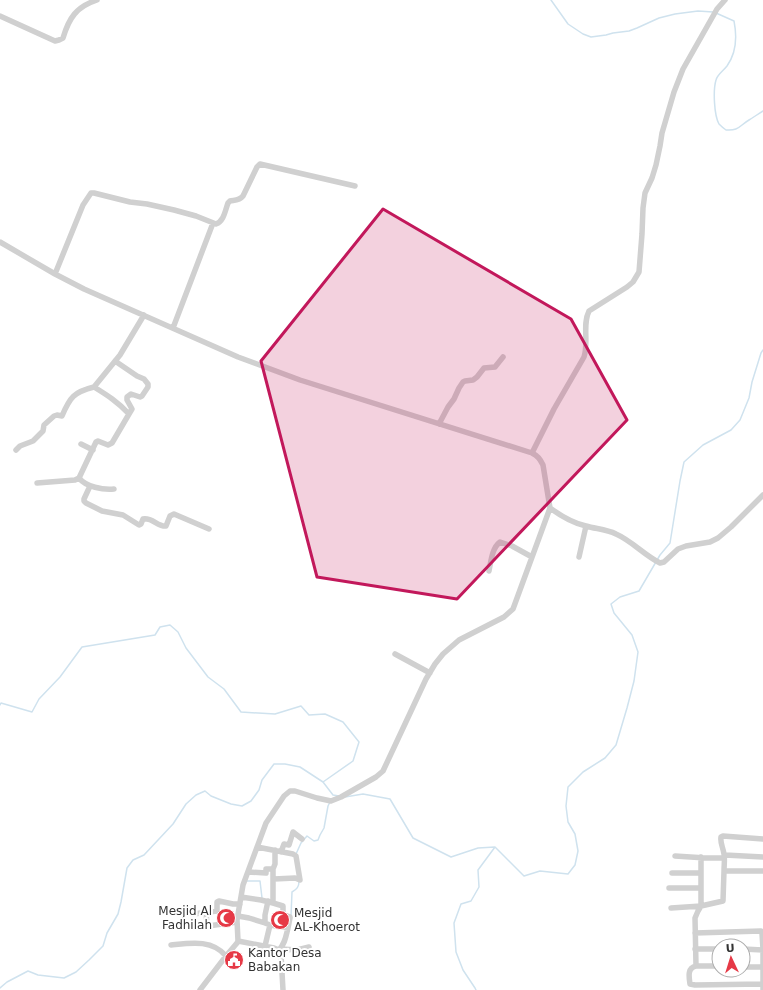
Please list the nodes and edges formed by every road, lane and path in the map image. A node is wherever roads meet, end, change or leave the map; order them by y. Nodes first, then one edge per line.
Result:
1 (97, 0) edge
2 (725, 0) edge
3 (0, 16) edge
4 (355, 186) dead end
5 (213, 223) junction
6 (0, 242) edge
7 (56, 274) junction
8 (144, 315) junction
9 (173, 328) junction
10 (503, 357) dead end
11 (115, 361) junction
12 (94, 387) junction
13 (129, 414) junction
14 (439, 424) junction
15 (81, 444) dead end
16 (16, 450) dead end
17 (93, 450) junction
18 (532, 453) junction
19 (79, 478) junction
20 (37, 483) dead end
21 (90, 486) junction
22 (114, 489) dead end
23 (763, 495) edge
24 (550, 508) junction
25 (586, 526) junction
26 (209, 529) dead end
27 (532, 557) junction
28 (579, 557) dead end
29 (489, 570) dead end
30 (395, 654) dead end
31 (430, 673) junction
32 (302, 839) dead end
33 (763, 839) edge
34 (258, 847) junction
35 (275, 850) junction
36 (282, 852) junction
37 (675, 856) dead end
38 (724, 856) junction
39 (763, 857) edge
40 (701, 858) junction
41 (273, 869) junction
42 (724, 871) junction
43 (248, 872) junction
44 (763, 872) edge
45 (672, 873) dead end
46 (701, 873) junction
47 (274, 878) junction
48 (670, 888) dead end
49 (701, 888) junction
50 (241, 897) junction
51 (271, 902) junction
52 (240, 904) junction
53 (701, 906) junction
54 (671, 908) dead end
55 (206, 912) junction
56 (193, 914) dead end
57 (237, 919) junction
58 (267, 924) junction
59 (288, 928) junction
60 (695, 933) junction
61 (238, 941) junction
62 (171, 945) dead end
63 (265, 946) junction
64 (309, 948) dead end
65 (280, 949) junction
66 (696, 949) junction
67 (711, 949) edge
68 (751, 949) edge
69 (763, 950) edge
70 (226, 956) junction
71 (696, 966) junction
72 (711, 966) edge
73 (751, 967) edge
74 (763, 967) edge
75 (763, 984) edge
76 (711, 987) edge
77 (202, 989) edge
78 (283, 990) edge
79 (763, 990) edge

1 - 3 street
2 - 18 street
4 - 5 street
5 - 7 street
5 - 9 street
6 - 7 street
7 - 8 street
8 - 9 street
8 - 11 street
9 - 14 street
10 - 14 street
11 - 12 street
11 - 13 street
12 - 13 street
12 - 16 street
13 - 17 street
14 - 18 street
15 - 17 street
17 - 19 street
18 - 24 street
19 - 20 street
19 - 21 street
21 - 22 street
21 - 26 street
23 - 25 street
24 - 25 street
24 - 27 street
25 - 28 street
27 - 29 street
27 - 31 street
30 - 31 street
31 - 34 street
32 - 36 street
33 - 38 street
34 - 35 street
34 - 43 street
35 - 36 street
35 - 41 street
36 - 47 street
37 - 40 street
38 - 39 street
38 - 40 street
38 - 42 street
40 - 46 street
41 - 43 street
41 - 47 street
42 - 44 street
42 - 53 street
43 - 50 street
45 - 46 street
46 - 49 street
47 - 51 street
48 - 49 street
49 - 53 street
50 - 51 street
50 - 52 street
51 - 58 street
51 - 59 street
52 - 55 street
52 - 57 street
53 - 54 street
53 - 60 street
55 - 56 street
55 - 57 street
57 - 58 street
57 - 61 street
58 - 59 street
58 - 63 street
59 - 65 street
60 - 66 street
60 - 69 street
61 - 63 street
61 - 70 street
62 - 70 street
63 - 65 street
64 - 65 street
65 - 78 street
66 - 67 street
66 - 71 street
68 - 69 street
69 - 74 street
70 - 77 street
71 - 72 street
71 - 76 street
73 - 74 street
74 - 75 street
75 - 76 street
75 - 79 street

